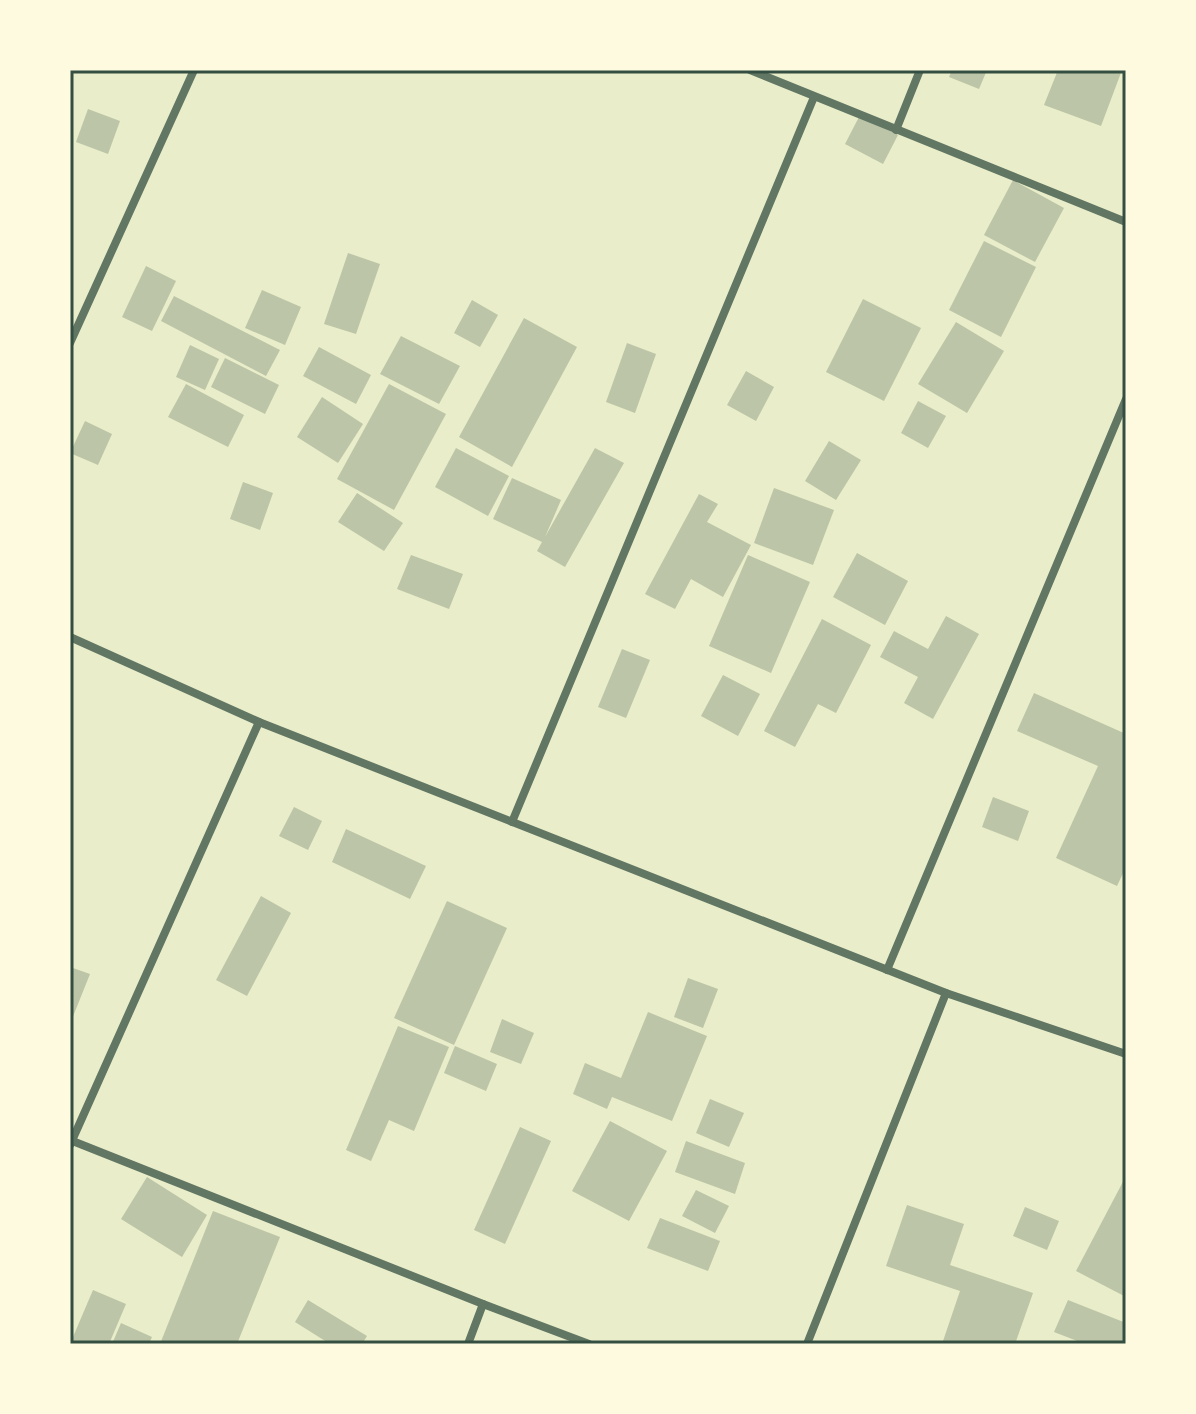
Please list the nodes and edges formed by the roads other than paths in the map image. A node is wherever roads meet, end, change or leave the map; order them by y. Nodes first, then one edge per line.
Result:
1 (194, 70) edge
2 (750, 70) edge
3 (920, 70) edge
4 (814, 97) junction
5 (896, 130) junction
6 (1126, 222) edge
7 (70, 343) edge
8 (1126, 399) edge
9 (70, 637) edge
10 (259, 722) junction
11 (512, 822) junction
12 (887, 970) junction
13 (946, 993) junction
14 (1126, 1054) edge
15 (71, 1142) edge
16 (483, 1304) junction
17 (468, 1344) edge
18 (589, 1344) edge
19 (807, 1344) edge

1 - 7 street
2 - 4 street
3 - 5 street
4 - 5 street
4 - 11 street
5 - 6 street
8 - 12 street
9 - 10 street
10 - 11 street
10 - 15 street
11 - 12 street
12 - 13 street
13 - 14 street
13 - 19 street
15 - 16 street
16 - 17 street
16 - 18 street

